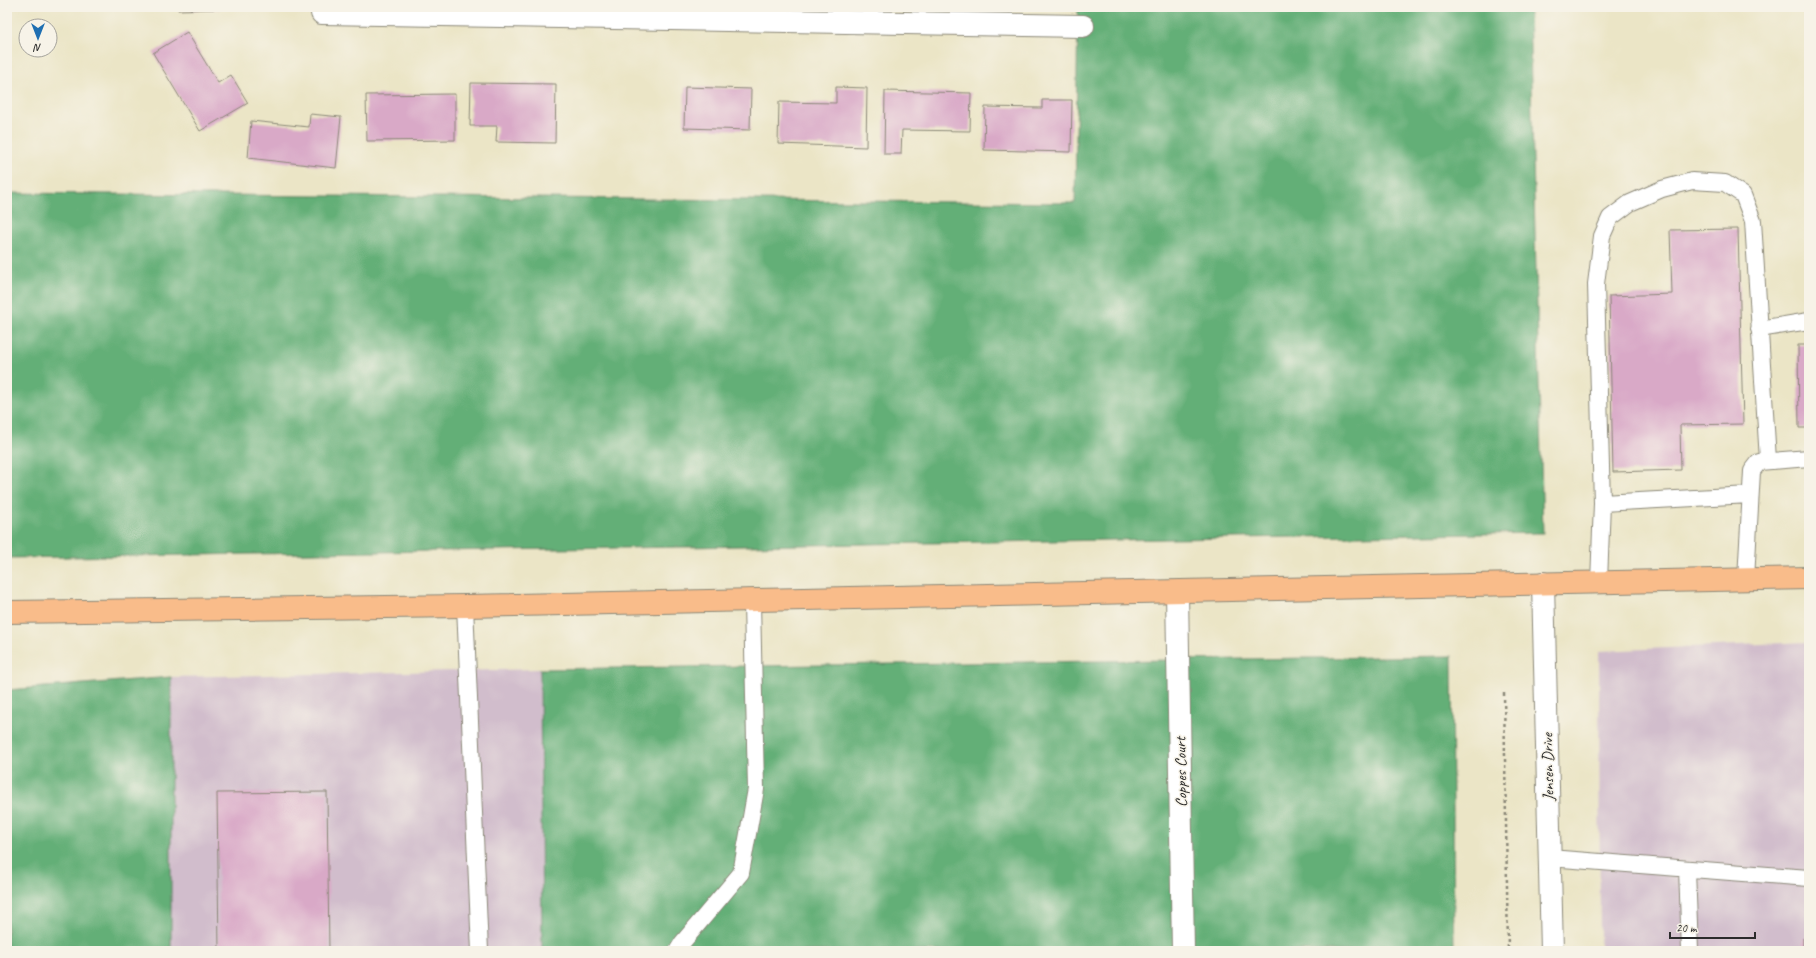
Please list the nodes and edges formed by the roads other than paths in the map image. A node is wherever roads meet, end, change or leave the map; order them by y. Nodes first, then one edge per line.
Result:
1 (322, 10) edge
2 (1084, 26) dead end
3 (1809, 321) edge
4 (1759, 329) junction
5 (1809, 458) edge
6 (1768, 460) junction
7 (1750, 495) junction
8 (1602, 503) junction
9 (1809, 578) edge
10 (1746, 579) junction
11 (1599, 582) junction
12 (1543, 583) junction
13 (1177, 592) junction
14 (752, 601) junction
15 (465, 606) junction
16 (7, 612) edge
17 (1550, 858) junction
18 (1687, 869) junction
19 (1809, 878) edge
20 (480, 951) edge
21 (677, 951) edge
22 (1183, 951) edge
23 (1552, 951) edge
24 (1690, 951) edge

1 - 2 street
3 - 4 lane
4 - 6 lane
4 - 8 lane
5 - 6 lane
6 - 7 lane
7 - 8 lane
7 - 10 lane
8 - 11 lane
9 - 10 main road
10 - 11 main road
11 - 12 main road
12 - 13 main road
12 - 17 street, Jensen Drive
13 - 14 main road
13 - 22 street, Coppes Court
14 - 15 main road
14 - 21 lane
15 - 16 main road
15 - 20 lane
17 - 18 lane
17 - 23 street, Jensen Drive
18 - 19 lane
18 - 24 lane

